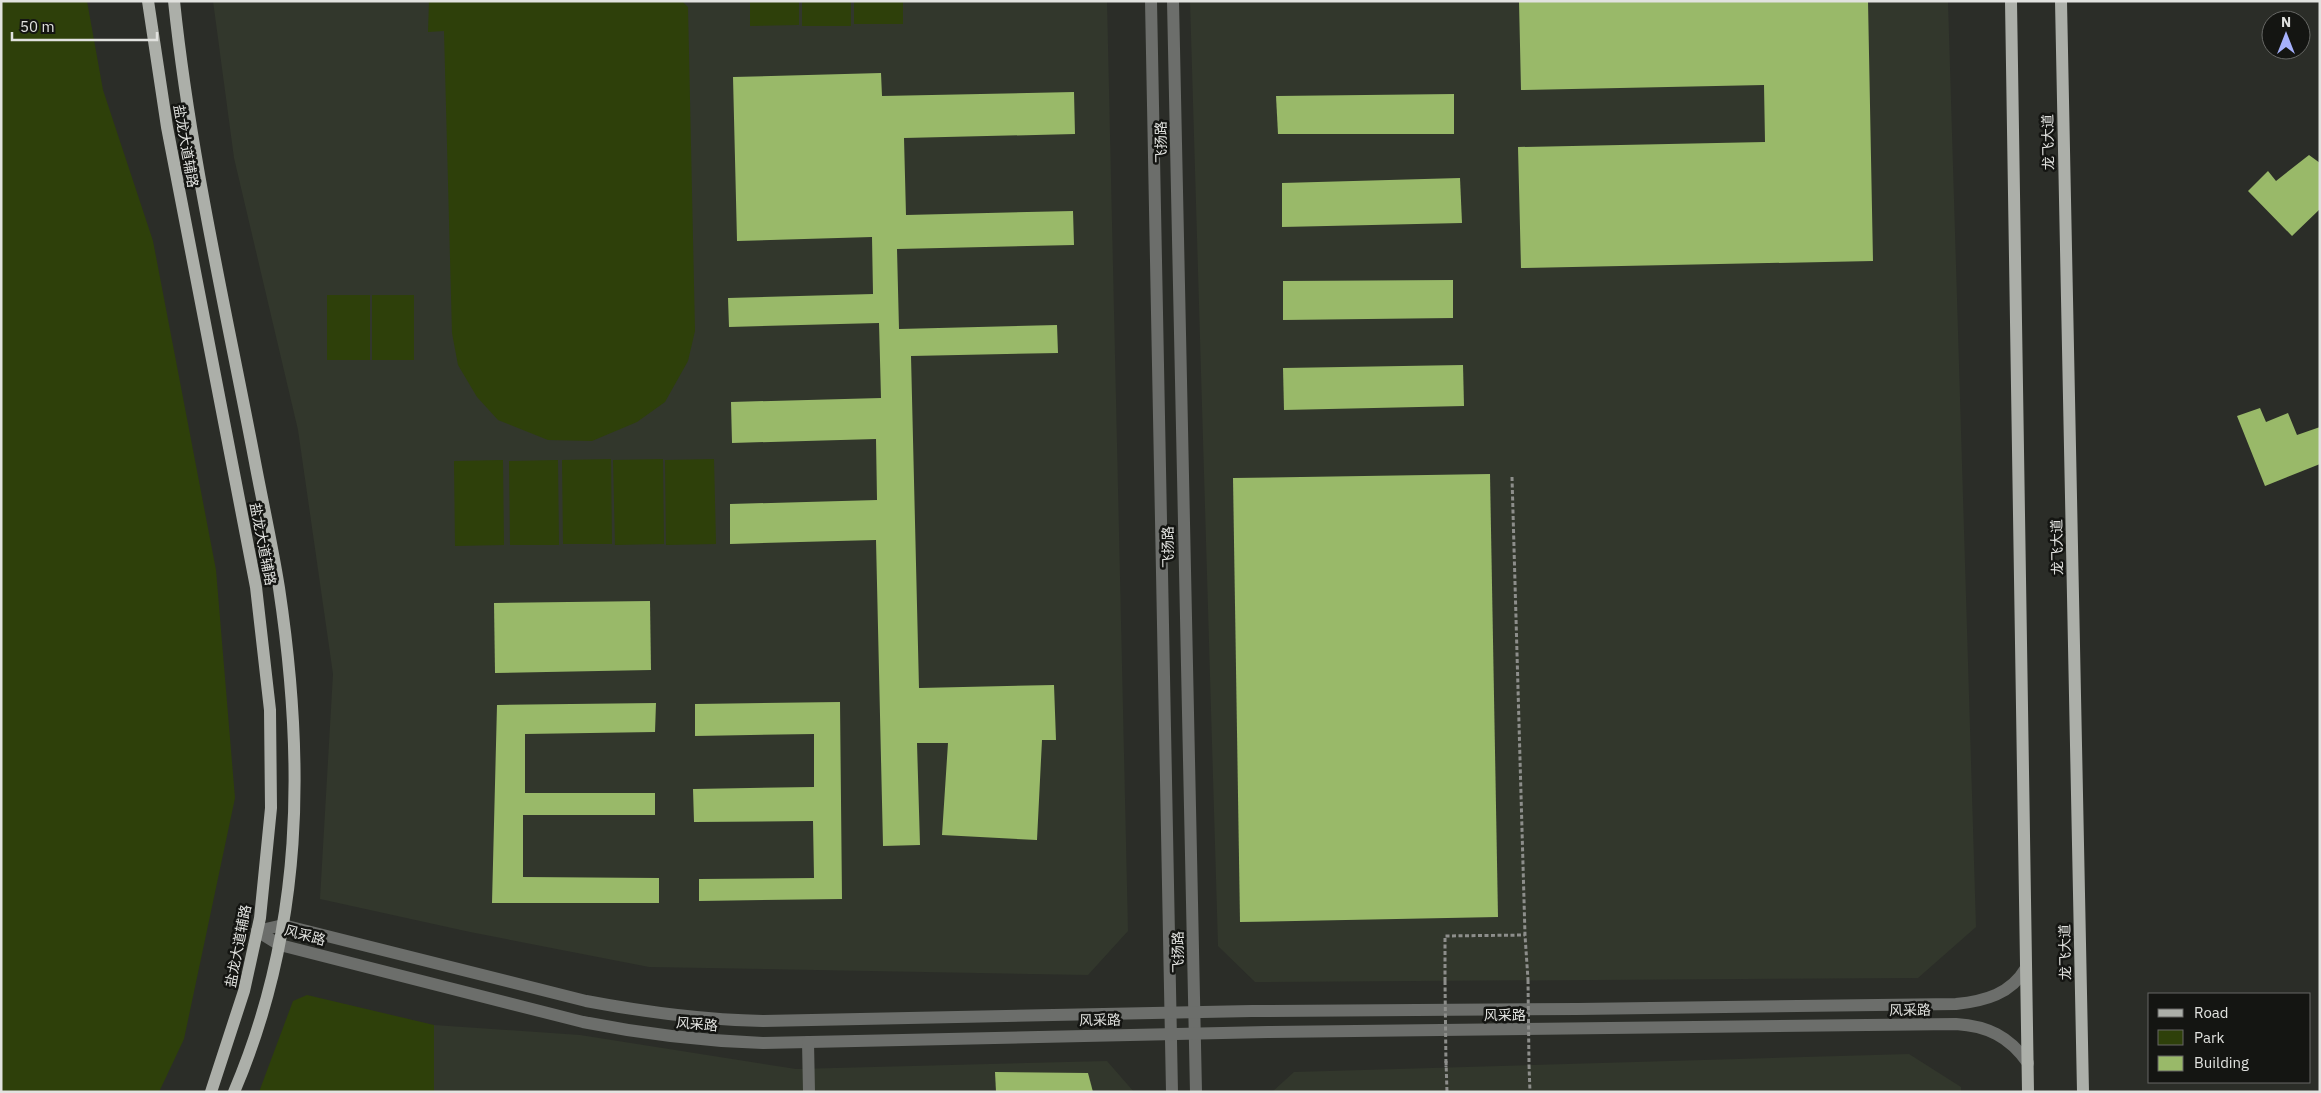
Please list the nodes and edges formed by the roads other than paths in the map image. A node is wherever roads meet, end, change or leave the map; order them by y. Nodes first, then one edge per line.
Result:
1 (148, 1) edge
2 (174, 1) edge
3 (1151, 1) edge
4 (1173, 1) edge
5 (2011, 1) edge
6 (2060, 1) edge
7 (283, 925) junction
8 (257, 931) junction
9 (280, 945) junction
10 (2026, 968) junction
11 (1170, 1012) junction
12 (1195, 1012) junction
13 (1195, 1033) junction
14 (1171, 1034) junction
15 (808, 1042) junction
16 (2028, 1063) junction
17 (211, 1092) edge
18 (234, 1092) edge
19 (809, 1092) edge
20 (1172, 1092) edge
21 (1196, 1092) edge
22 (2028, 1092) edge
23 (2083, 1092) edge

1 - 8 main road, 盐龙大道辅路
2 - 7 main road, 盐龙大道辅路
3 - 11 street, 飞扬路
4 - 12 street, 飞扬路
5 - 10 main road
6 - 23 main road, 龙飞大道
7 - 8 street, 风采路
7 - 9 main road, 盐龙大道辅路
7 - 11 street, 风采路
8 - 9 street, 风采路
8 - 17 main road, 盐龙大道辅路
9 - 15 street, 风采路
9 - 18 main road, 盐龙大道辅路
10 - 12 street, 风采路
10 - 16 main road
11 - 12 street, 风采路
11 - 14 street, 飞扬路
12 - 13 street, 飞扬路
13 - 14 street, 风采路
13 - 16 street, 风采路
13 - 21 street, 飞扬路
14 - 15 street, 风采路
14 - 20 street, 飞扬路
15 - 19 street
16 - 22 main road

